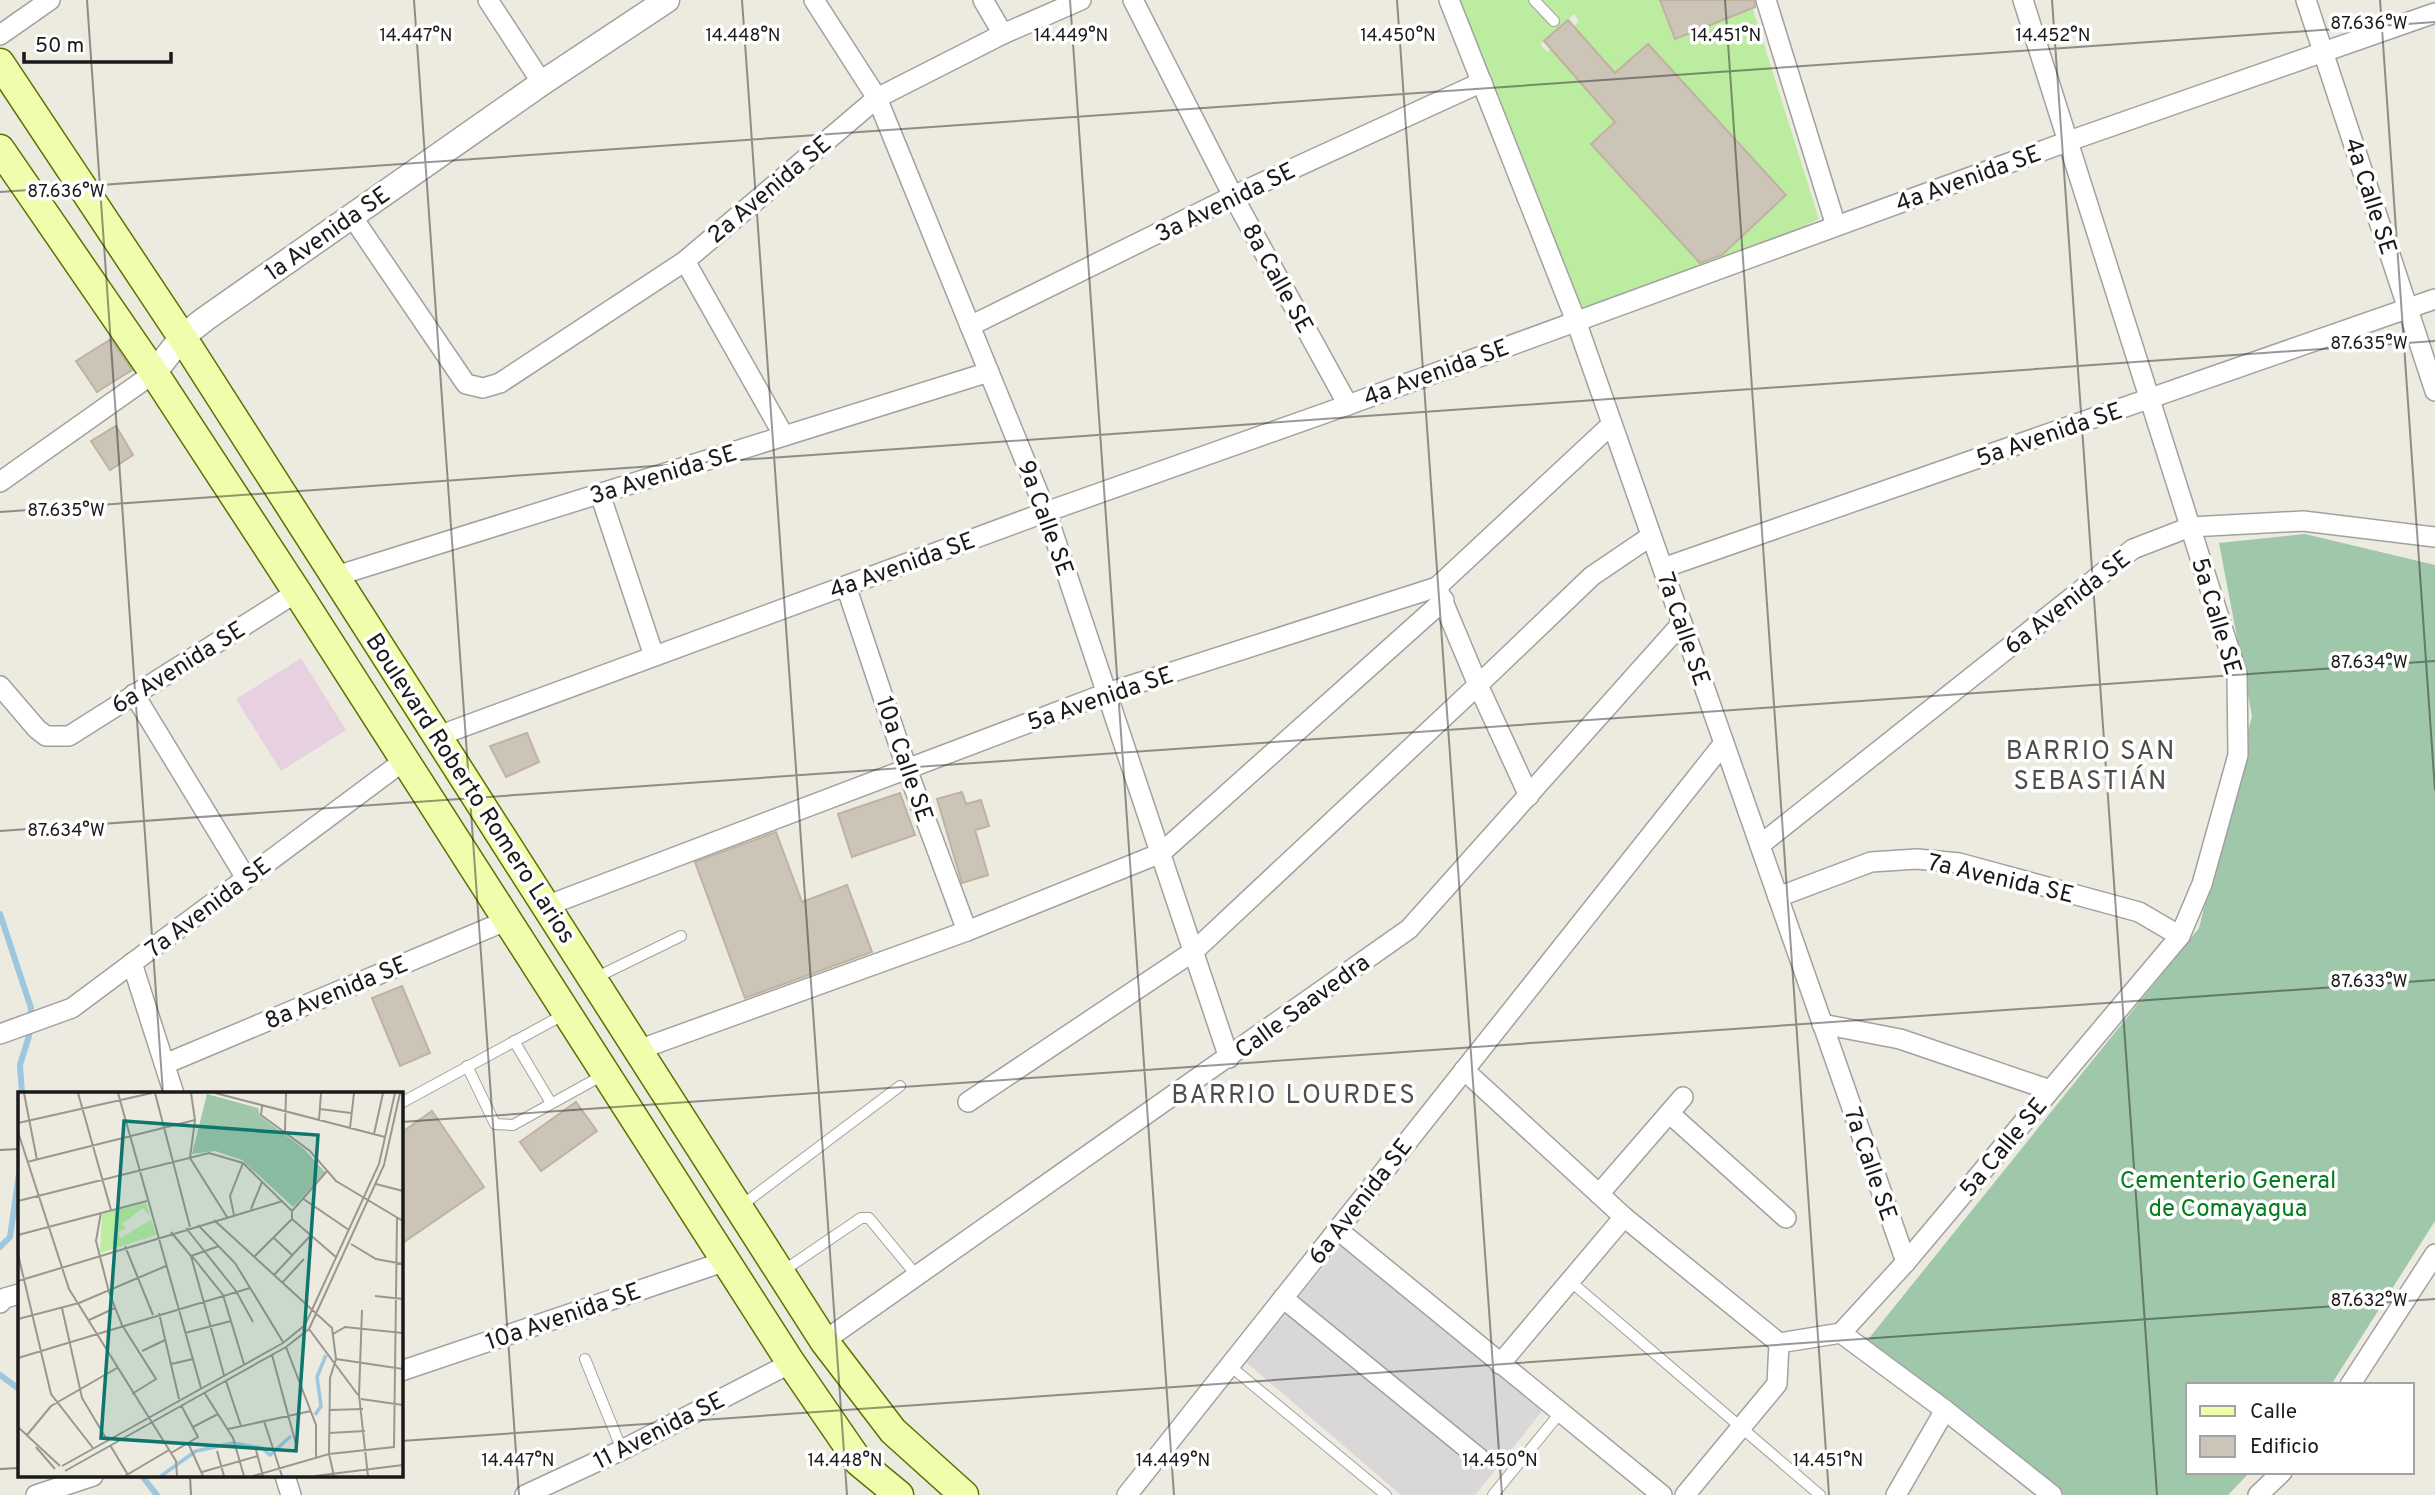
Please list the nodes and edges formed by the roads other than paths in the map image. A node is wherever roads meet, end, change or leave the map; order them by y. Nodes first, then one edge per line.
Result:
1 (50, 0) edge
2 (488, 0) edge
3 (667, 0) edge
4 (814, 0) edge
5 (983, 0) edge
6 (1081, 0) edge
7 (1133, 0) edge
8 (1449, 0) edge
9 (1534, 0) edge
10 (1766, 0) edge
11 (2023, 0) edge
12 (2306, 0) edge
13 (2435, 13) edge
14 (1555, 21) dead end
15 (1003, 34) junction
16 (0, 35) edge
17 (2323, 52) junction
18 (0, 64) edge
19 (1482, 82) junction
20 (542, 83) junction
21 (877, 97) junction
22 (2069, 141) junction
23 (0, 149) edge
24 (1233, 197) junction
25 (352, 215) junction
26 (1836, 226) junction
27 (685, 261) junction
28 (2435, 299) edge
29 (2407, 307) junction
30 (1576, 321) junction
31 (970, 326) junction
32 (183, 337) junction
33 (989, 372) junction
34 (154, 373) junction
35 (2435, 391) edge
36 (2148, 399) junction
37 (1348, 405) junction
38 (1611, 425) junction
39 (784, 436) junction
40 (0, 482) edge
41 (600, 494) junction
42 (1046, 512) junction
43 (2190, 527) junction
44 (1651, 536) junction
45 (2435, 537) edge
46 (1662, 568) junction
47 (336, 576) junction
48 (846, 586) junction
49 (297, 592) junction
50 (1440, 593) junction
51 (1682, 624) junction
52 (654, 656) junction
53 (1478, 685) junction
54 (0, 686) edge
55 (1107, 693) junction
56 (134, 694) junction
57 (438, 736) junction
58 (1724, 743) junction
59 (405, 760) junction
60 (907, 769) junction
61 (1529, 796) junction
62 (1759, 845) junction
63 (1161, 853) junction
64 (246, 878) junction
65 (1778, 897) junction
66 (546, 906) junction
67 (508, 920) junction
68 (967, 931) junction
69 (681, 936) dead end
70 (2180, 936) junction
71 (1194, 951) junction
72 (132, 963) junction
73 (593, 979) junction
74 (567, 1013) junction
75 (1822, 1024) junction
76 (5, 1032) edge
77 (514, 1041) junction
78 (638, 1049) junction
79 (1229, 1058) junction
80 (165, 1064) junction
81 (467, 1066) junction
82 (1464, 1070) junction
83 (606, 1073) junction
84 (900, 1086) dead end
85 (2050, 1090) junction
86 (173, 1092) edge
87 (1683, 1097) dead end
88 (402, 1102) edge
89 (968, 1102) dead end
90 (551, 1103) junction
91 (1669, 1113) junction
92 (1599, 1194) junction
93 (739, 1208) junction
94 (1624, 1217) junction
95 (1786, 1218) dead end
96 (1338, 1230) junction
97 (2435, 1254) edge
98 (726, 1261) junction
99 (1906, 1262) junction
100 (780, 1273) junction
101 (917, 1276) junction
102 (1570, 1281) junction
103 (18, 1294) edge
104 (1283, 1298) junction
105 (0, 1303) edge
106 (1841, 1334) junction
107 (824, 1341) junction
108 (1779, 1343) junction
109 (585, 1359) dead end
110 (791, 1363) junction
111 (1500, 1364) junction
112 (1230, 1366) junction
113 (402, 1371) edge
114 (2351, 1383) edge
115 (1945, 1410) junction
116 (1560, 1413) junction
117 (1743, 1427) junction
118 (622, 1450) junction
119 (1479, 1458) dead end
120 (2280, 1474) edge
121 (87, 1478) edge
122 (286, 1478) edge
123 (36, 1495) edge
124 (291, 1495) edge
125 (526, 1495) edge
126 (899, 1495) edge
127 (964, 1495) edge
128 (1127, 1495) edge
129 (1386, 1495) edge
130 (1493, 1495) edge
131 (1662, 1495) edge
132 (1685, 1495) edge
133 (1820, 1495) edge
134 (1896, 1495) edge
135 (2052, 1495) edge
136 (2258, 1495) edge

1 - 16 street
2 - 20 street
3 - 20 street, 1a Avenida SE
4 - 21 street, 9a Calle SE
5 - 15 street
6 - 15 street, 2a Avenida SE
7 - 24 street, 8a Calle SE
8 - 19 street, 7a Calle SE
9 - 14 lane
10 - 26 street
11 - 22 street, 5a Calle SE
12 - 17 street, 4a Calle SE
13 - 17 street, 4a Avenida SE
15 - 21 street, 2a Avenida SE
17 - 22 street, 4a Avenida SE
17 - 29 street, 4a Calle SE
18 - 32 main road, Boulevard Roberto Romero Larios
19 - 24 street, 3a Avenida SE
19 - 30 street, 7a Calle SE
20 - 25 street, 1a Avenida SE
21 - 27 street, 2a Avenida SE
21 - 31 street, 9a Calle SE
22 - 26 street, 4a Avenida SE
22 - 36 street, 5a Calle SE
23 - 34 main road, Boulevard Roberto Romero Larios
24 - 31 street, 3a Avenida SE
24 - 37 street, 8a Calle SE
25 - 27 street, 2a Avenida SE
25 - 32 street, 1a Avenida SE
26 - 30 street, 4a Avenida SE
27 - 39 street
28 - 29 street, 5a Avenida SE
29 - 35 street, 4a Calle SE
29 - 36 street, 5a Avenida SE
30 - 37 street, 4a Avenida SE
30 - 38 street, 7a Calle SE
31 - 33 street, 9a Calle SE
32 - 34 street, 1a Avenida SE
32 - 47 main road, Boulevard Roberto Romero Larios
33 - 39 street, 3a Avenida SE
33 - 42 street, 9a Calle SE
34 - 40 street, 1a Avenida SE
34 - 49 main road, Boulevard Roberto Romero Larios
36 - 43 street, 5a Calle SE
36 - 46 street, 5a Avenida SE
37 - 42 street, 4a Avenida SE
38 - 44 street, 7a Calle SE
38 - 50 street, 5a Avenida SE
39 - 41 street, 3a Avenida SE
41 - 47 street, 3a Avenida SE
41 - 52 street
42 - 48 street, 4a Avenida SE
42 - 55 street, 9a Calle SE
43 - 45 street, 6a Avenida SE
43 - 62 street, 6a Avenida SE
43 - 70 street, 5a Calle SE
44 - 46 street, 7a Calle SE
44 - 53 street
46 - 51 street, 7a Calle SE
47 - 57 main road, Boulevard Roberto Romero Larios
48 - 52 street, 4a Avenida SE
48 - 60 street, 10a Calle SE
49 - 56 street, 6a Avenida SE
49 - 59 main road, Boulevard Roberto Romero Larios
50 - 53 street
50 - 55 street, 5a Avenida SE
50 - 63 street
51 - 58 street, 7a Calle SE
51 - 61 street, Calle Saavedra
52 - 57 street, 4a Avenida SE
53 - 61 street
53 - 71 street
54 - 56 street, 6a Avenida SE
55 - 60 street, 5a Avenida SE
55 - 63 street, 9a Calle SE
56 - 64 street
57 - 66 main road, Boulevard Roberto Romero Larios
58 - 62 street, 7a Calle SE
58 - 82 street, 6a Avenida SE
59 - 64 street, 7a Avenida SE
59 - 67 main road, Boulevard Roberto Romero Larios
60 - 66 street, 5a Avenida SE
60 - 68 street, 10a Calle SE
61 - 79 street, Calle Saavedra
62 - 65 street, 7a Calle SE
63 - 68 street
63 - 71 street, 9a Calle SE
64 - 72 street, 7a Avenida SE
65 - 70 street, 7a Avenida SE
65 - 75 street, 7a Calle SE
66 - 73 main road, Boulevard Roberto Romero Larios
67 - 74 main road, Boulevard Roberto Romero Larios
67 - 80 street, 8a Avenida SE
68 - 78 street
69 - 73 lane
70 - 85 street, 5a Calle SE
71 - 79 street, 9a Calle SE
71 - 89 street
72 - 76 street, 7a Avenida SE
72 - 80 street
73 - 78 main road, Boulevard Roberto Romero Larios
74 - 77 lane
74 - 83 main road, Boulevard Roberto Romero Larios
75 - 85 street
75 - 99 street, 7a Calle SE
77 - 81 lane
77 - 90 lane
78 - 93 main road, Boulevard Roberto Romero Larios
79 - 101 street, Calle Saavedra
80 - 86 street
81 - 88 lane
81 - 90 lane
82 - 92 street
82 - 96 street, 6a Avenida SE
83 - 90 lane
83 - 98 main road, Boulevard Roberto Romero Larios
84 - 93 lane
85 - 99 street, 5a Calle SE
87 - 91 street
91 - 92 street
91 - 95 street
92 - 94 street
93 - 100 main road, Boulevard Roberto Romero Larios
94 - 102 street
94 - 108 street
96 - 104 street, 6a Avenida SE
96 - 111 street
97 - 114 street
98 - 110 main road, Boulevard Roberto Romero Larios
98 - 113 street, 10a Avenida SE
99 - 106 street, 5a Calle SE
100 - 101 lane
100 - 107 main road, Boulevard Roberto Romero Larios
101 - 107 street, Calle Saavedra
102 - 111 street
102 - 117 lane
103 - 105 street
104 - 112 street, 6a Avenida SE
104 - 119 street
106 - 108 street
106 - 115 street
107 - 127 main road, Boulevard Roberto Romero Larios
108 - 117 street
109 - 118 lane
110 - 118 street, 11 Avenida SE
110 - 126 main road, Boulevard Roberto Romero Larios
111 - 116 street
112 - 128 street, 6a Avenida SE
112 - 129 lane
115 - 134 street
115 - 135 street
116 - 130 lane
116 - 131 street
117 - 132 street
117 - 133 lane
118 - 125 street, 11 Avenida SE
120 - 136 street
121 - 123 street
122 - 124 street

